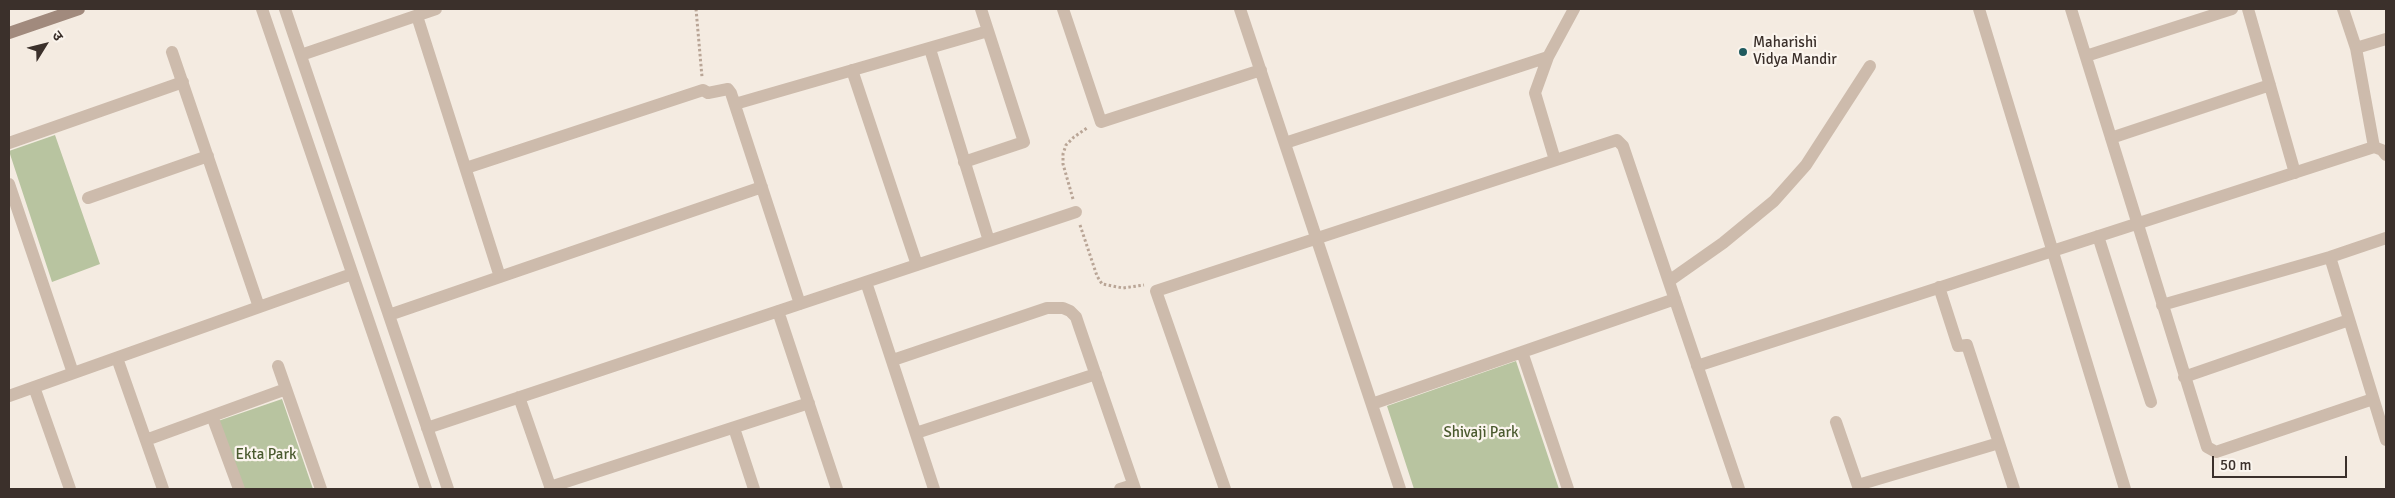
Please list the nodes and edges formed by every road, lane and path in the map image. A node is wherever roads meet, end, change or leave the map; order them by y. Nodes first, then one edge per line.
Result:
1 (79, 9) edge
2 (262, 9) edge
3 (285, 9) edge
4 (436, 9) edge
5 (696, 9) edge
6 (981, 9) edge
7 (1063, 9) edge
8 (1240, 9) edge
9 (1574, 9) edge
10 (1979, 9) edge
11 (2072, 9) edge
12 (2232, 9) edge
13 (2248, 9) edge
14 (2343, 9) edge
15 (417, 16) junction
16 (988, 31) junction
17 (9, 33) edge
18 (2386, 39) edge
19 (2356, 48) junction
20 (930, 49) junction
21 (172, 52) dead end
22 (301, 55) junction
23 (2086, 56) junction
24 (1548, 58) junction
25 (1870, 66) dead end
26 (852, 70) junction
27 (1261, 70) junction
28 (183, 82) junction
29 (2270, 85) junction
30 (703, 90) junction
31 (735, 104) junction
32 (1101, 122) junction
33 (2111, 138) junction
34 (1285, 142) junction
35 (9, 143) edge
36 (2374, 147) junction
37 (2386, 154) edge
38 (208, 156) junction
39 (1555, 160) junction
40 (964, 162) junction
41 (466, 168) junction
42 (2294, 173) junction
43 (9, 184) edge
44 (762, 187) junction
45 (88, 198) dead end
46 (1076, 212) junction
47 (2137, 224) junction
48 (2098, 236) junction
49 (1317, 238) junction
50 (2386, 238) edge
51 (989, 241) junction
52 (2053, 251) junction
53 (2330, 257) junction
54 (917, 265) junction
55 (352, 274) junction
56 (500, 277) junction
57 (1669, 281) junction
58 (866, 282) junction
59 (1939, 288) junction
60 (1156, 291) junction
61 (1675, 299) junction
62 (800, 304) junction
63 (2162, 305) junction
64 (259, 307) junction
65 (778, 311) junction
66 (389, 315) junction
67 (2348, 320) junction
68 (1522, 352) junction
69 (117, 358) junction
70 (893, 360) junction
71 (278, 366) dead end
72 (1697, 366) junction
73 (73, 373) junction
74 (1096, 374) junction
75 (2184, 377) junction
76 (34, 387) junction
77 (286, 389) junction
78 (9, 396) edge
79 (520, 397) junction
80 (2372, 400) junction
81 (2151, 402) dead end
82 (809, 403) junction
83 (1372, 404) junction
84 (212, 416) junction
85 (1836, 422) dead end
86 (428, 428) junction
87 (734, 428) junction
88 (916, 432) junction
89 (146, 440) junction
90 (2386, 440) edge
91 (1999, 442) junction
92 (1134, 487) edge
93 (1859, 487) edge
94 (550, 488) edge
95 (70, 489) edge
96 (163, 489) edge
97 (239, 489) edge
98 (320, 489) edge
99 (426, 489) edge
100 (448, 489) edge
101 (754, 489) edge
102 (837, 489) edge
103 (934, 489) edge
104 (1120, 489) edge
105 (1225, 489) edge
106 (1400, 489) edge
107 (1568, 489) edge
108 (1740, 489) edge
109 (2014, 489) edge
110 (2125, 489) edge

1 - 17 street
2 - 55 street
3 - 22 street
4 - 15 street
5 - 30 path
6 - 16 street
7 - 32 street
8 - 27 street
9 - 24 street
10 - 52 street
11 - 23 street
12 - 23 street
13 - 29 street
14 - 19 street
15 - 22 street
15 - 41 street
16 - 20 street
16 - 40 street
18 - 19 street
19 - 36 street
20 - 26 street
20 - 40 street
21 - 28 street
22 - 66 street
23 - 33 street
24 - 34 street
24 - 39 street
25 - 57 street
26 - 31 street
26 - 54 street
27 - 32 street
27 - 34 street
28 - 35 street
28 - 38 street
29 - 33 street
29 - 42 street
30 - 31 street
30 - 41 street
31 - 44 street
32 - 46 path
33 - 47 street
34 - 49 street
36 - 37 street
36 - 42 street
38 - 45 street
38 - 64 street
39 - 49 street
39 - 57 street
40 - 51 street
41 - 56 street
42 - 47 street
43 - 73 street
44 - 56 street
44 - 62 street
46 - 51 street
46 - 60 path
47 - 48 street
47 - 63 street
48 - 52 street
48 - 81 street
49 - 60 street
49 - 83 street
50 - 53 street
51 - 54 street
52 - 59 street
52 - 110 street
53 - 63 street
53 - 67 street
54 - 58 street
55 - 64 street
55 - 99 street
56 - 66 street
57 - 61 street
58 - 62 street
58 - 70 street
59 - 72 street
59 - 91 street
60 - 105 street
61 - 68 street
61 - 72 street
62 - 65 street
63 - 75 street
64 - 69 street
65 - 79 street
65 - 82 street
66 - 86 street
67 - 75 street
67 - 80 street
68 - 83 street
68 - 107 street
69 - 73 street
69 - 89 street
70 - 74 street
70 - 88 street
71 - 77 street
72 - 108 street
73 - 76 street
74 - 88 street
74 - 92 street
75 - 80 street
76 - 78 street
76 - 95 street
77 - 84 street
77 - 98 street
79 - 86 street
79 - 94 street
80 - 90 street
82 - 87 street
82 - 102 street
83 - 106 street
84 - 89 street
84 - 97 street
85 - 93 street
86 - 100 street
87 - 94 street
87 - 101 street
88 - 103 street
89 - 96 street
91 - 93 street
91 - 109 street
92 - 104 street

